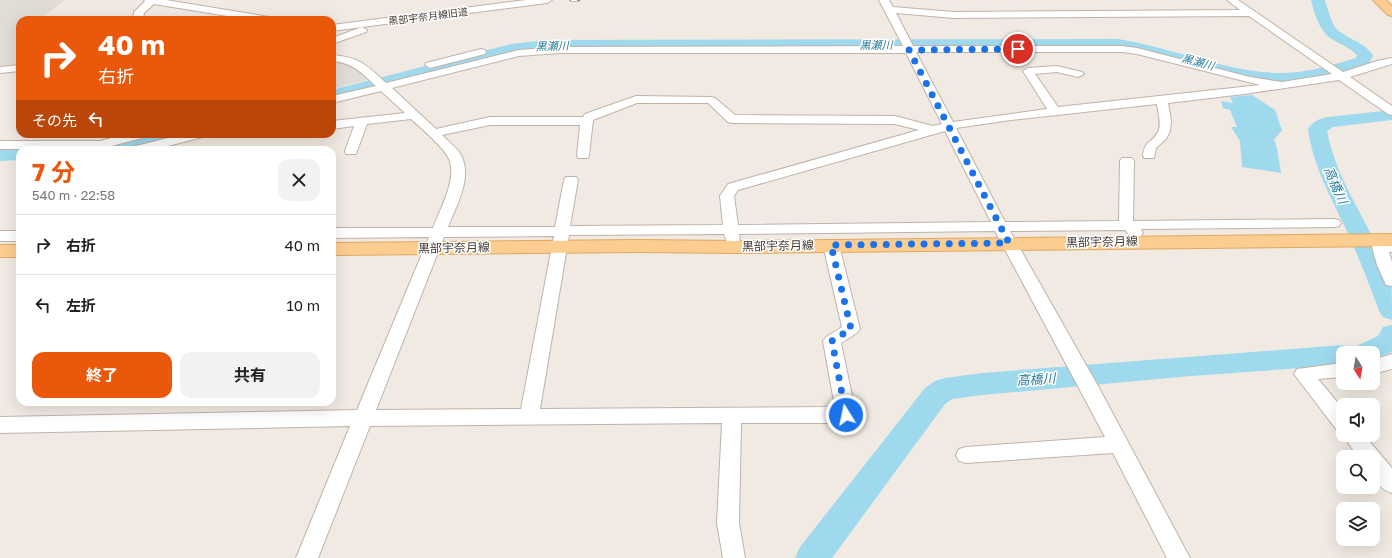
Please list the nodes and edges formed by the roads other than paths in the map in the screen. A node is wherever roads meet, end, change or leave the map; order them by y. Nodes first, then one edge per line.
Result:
1 (151, 0) edge
2 (471, 0) edge
3 (547, 0) edge
4 (884, 0) edge
5 (1232, 0) edge
6 (1379, 0) edge
7 (889, 10) junction
8 (1392, 12) edge
9 (1251, 13) junction
10 (138, 16) edge
11 (245, 16) edge
12 (389, 21) junction
13 (377, 22) junction
14 (336, 24) edge
15 (422, 25) dead end
16 (336, 28) edge
17 (336, 30) edge
18 (352, 34) junction
19 (336, 40) edge
20 (906, 45) junction
21 (336, 58) edge
22 (1392, 61) edge
23 (16, 68) edge
24 (0, 70) edge
25 (1078, 74) dead end
26 (1338, 74) junction
27 (380, 83) junction
28 (1282, 85) junction
29 (336, 99) edge
30 (1162, 100) junction
31 (1054, 111) junction
32 (1392, 111) edge
33 (414, 115) junction
34 (362, 121) junction
35 (586, 121) junction
36 (336, 124) edge
37 (948, 126) junction
38 (934, 130) junction
39 (434, 133) junction
40 (149, 138) edge
41 (137, 139) edge
42 (0, 145) edge
43 (129, 146) edge
44 (351, 150) dead end
45 (583, 155) dead end
46 (1149, 155) dead end
47 (1127, 161) dead end
48 (571, 180) dead end
49 (1334, 223) dead end
50 (1000, 226) junction
51 (1130, 226) junction
52 (336, 233) edge
53 (0, 236) edge
54 (16, 236) edge
55 (732, 238) junction
56 (560, 239) junction
57 (434, 240) junction
58 (1392, 240) edge
59 (1144, 242) junction
60 (1009, 243) junction
61 (831, 245) junction
62 (1392, 247) edge
63 (336, 249) edge
64 (0, 251) edge
65 (16, 251) edge
66 (1392, 281) edge
67 (1392, 361) edge
68 (1380, 366) edge
69 (1336, 371) edge
70 (1336, 414) edge
71 (732, 415) junction
72 (529, 417) junction
73 (363, 418) junction
74 (0, 426) edge
75 (1358, 442) edge
76 (1119, 444) junction
77 (1365, 450) edge
78 (966, 455) dead end
79 (1380, 469) edge
80 (1392, 484) edge
81 (307, 558) edge
82 (734, 558) edge
83 (1179, 558) edge

1 - 10 street
1 - 11 street
2 - 14 street
3 - 12 street, 黒部宇奈月線旧道
4 - 7 street
5 - 9 street
6 - 8 main road
7 - 9 street
7 - 20 street
9 - 26 street
12 - 13 street, 黒部宇奈月線旧道
12 - 15 street
13 - 16 street, 黒部宇奈月線旧道
13 - 18 street
17 - 18 street
18 - 19 street
20 - 27 street
20 - 27 street
20 - 28 street
20 - 37 street
21 - 27 street
22 - 26 street
23 - 24 street
25 - 31 street
26 - 28 street
26 - 32 street
27 - 29 street
27 - 33 street
28 - 30 street
30 - 31 street
30 - 46 street
31 - 37 street
33 - 34 street
33 - 39 street
34 - 36 street
34 - 44 street
35 - 38 street
35 - 39 street
35 - 45 street
37 - 38 street
37 - 50 street
38 - 55 street
39 - 57 street
40 - 41 street
41 - 42 street
41 - 43 street
47 - 51 street
48 - 56 street
49 - 51 street
50 - 51 street
50 - 55 street
50 - 60 street
51 - 59 street
52 - 57 street
53 - 54 street
55 - 56 main road, 黒部宇奈月線
55 - 61 main road, 黒部宇奈月線
56 - 57 main road, 黒部宇奈月線
56 - 72 street
57 - 63 main road, 黒部宇奈月線
57 - 73 street
58 - 59 main road, 黒部宇奈月線
59 - 60 main road, 黒部宇奈月線
60 - 61 main road, 黒部宇奈月線
60 - 76 street
61 - 71 street
62 - 66 street
64 - 65 main road
67 - 68 street
69 - 70 street
71 - 72 street
71 - 82 street
72 - 73 street
73 - 74 street
73 - 81 street
75 - 77 street
76 - 78 street
76 - 83 street
79 - 80 street

